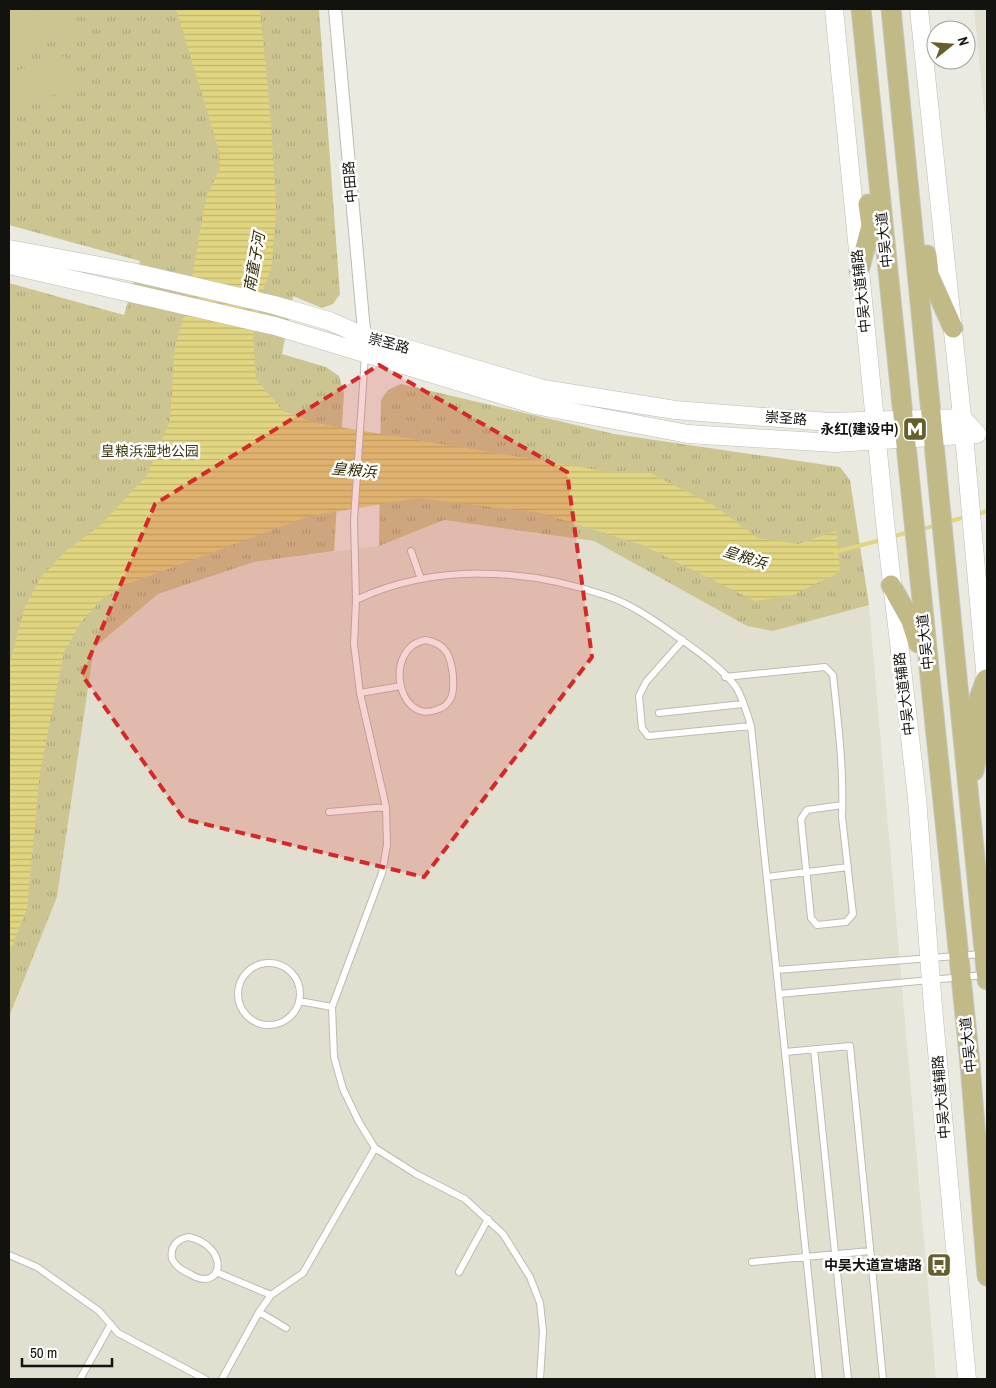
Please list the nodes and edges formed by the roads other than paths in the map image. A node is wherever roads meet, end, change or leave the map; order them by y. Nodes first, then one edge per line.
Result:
1 (335, 9) edge
2 (834, 9) edge
3 (861, 9) edge
4 (919, 9) edge
5 (892, 10) edge
6 (876, 161) junction
7 (907, 170) junction
8 (9, 248) edge
9 (9, 265) edge
10 (859, 271) junction
11 (953, 328) junction
12 (364, 336) junction
13 (365, 354) junction
14 (876, 420) junction
15 (902, 420) junction
16 (963, 427) junction
17 (933, 428) junction
18 (904, 439) junction
19 (878, 440) junction
20 (411, 552) dead end
21 (421, 579) junction
22 (891, 585) junction
23 (356, 600) junction
24 (683, 640) junction
25 (985, 645) edge
26 (928, 673) junction
27 (725, 677) junction
28 (987, 685) edge
29 (401, 686) junction
30 (360, 693) junction
31 (743, 704) junction
32 (659, 713) dead end
33 (751, 726) junction
34 (970, 800) junction
35 (842, 805) junction
36 (386, 806) junction
37 (329, 812) dead end
38 (848, 867) junction
39 (807, 872) junction
40 (767, 877) junction
41 (959, 956) junction
42 (929, 958) junction
43 (986, 958) edge
44 (777, 970) junction
45 (987, 974) edge
46 (961, 977) junction
47 (931, 980) junction
48 (987, 980) edge
49 (779, 994) junction
50 (299, 1001) junction
51 (332, 1007) junction
52 (814, 1049) junction
53 (785, 1052) junction
54 (375, 1148) junction
55 (488, 1219) junction
56 (870, 1251) junction
57 (835, 1254) junction
58 (9, 1255) edge
59 (806, 1257) junction
60 (752, 1262) dead end
61 (216, 1272) junction
62 (459, 1272) dead end
63 (987, 1276) edge
64 (271, 1295) junction
65 (258, 1312) junction
66 (111, 1324) junction
67 (286, 1328) dead end
68 (80, 1379) edge
69 (205, 1379) edge
70 (222, 1379) edge
71 (540, 1379) edge
72 (819, 1379) edge
73 (848, 1379) edge
74 (883, 1379) edge
75 (967, 1379) edge

1 - 12 street, 中田路
2 - 10 main road, 中吴大道辅路
3 - 6 main road, 中吴大道
4 - 11 main road
5 - 7 main road, 中吴大道
6 - 10 main road
6 - 15 main road, 中吴大道
7 - 11 main road
7 - 17 main road, 中吴大道
8 - 12 main road, 崇圣路
9 - 13 main road, 崇圣路
10 - 14 main road, 中吴大道辅路
11 - 16 main road
12 - 13 street, 中田路
12 - 14 main road, 崇圣路
13 - 19 main road, 崇圣路
13 - 23 lane
14 - 15 main road, 崇圣路
14 - 19 main road, 中吴大道辅路
15 - 17 main road, 崇圣路
15 - 18 main road, 中吴大道
16 - 17 main road, 崇圣路
16 - 25 main road
17 - 18 main road, 崇圣路
17 - 34 main road, 中吴大道
18 - 19 main road, 崇圣路
18 - 26 main road, 中吴大道
19 - 22 main road, 中吴大道辅路
20 - 21 lane
21 - 23 lane
21 - 24 lane
22 - 26 main road
22 - 42 main road, 中吴大道辅路
23 - 30 lane
24 - 27 lane
24 - 33 lane
25 - 28 main road
26 - 41 main road, 中吴大道
27 - 31 lane
27 - 35 lane
28 - 34 main road
29 - 29 lane
29 - 30 lane
30 - 36 lane
31 - 32 lane
31 - 33 lane
33 - 40 lane
34 - 43 main road, 中吴大道
35 - 38 lane
35 - 39 lane
36 - 37 lane
36 - 51 lane
38 - 39 lane
38 - 39 lane
39 - 40 lane
40 - 44 lane
41 - 42 lane
41 - 43 lane
41 - 46 main road, 中吴大道
42 - 44 lane
42 - 47 main road, 中吴大道辅路
43 - 45 main road, 中吴大道
44 - 49 lane
45 - 46 lane
45 - 48 main road, 中吴大道
46 - 47 lane
46 - 63 main road, 中吴大道
47 - 49 lane
47 - 75 main road, 中吴大道辅路
49 - 53 lane
50 - 50 lane
50 - 51 lane
51 - 54 lane
52 - 53 lane
52 - 56 lane
52 - 57 lane
53 - 59 lane
54 - 55 lane
54 - 64 lane
55 - 62 lane
55 - 71 lane
56 - 57 lane
56 - 74 lane
57 - 59 lane
57 - 73 lane
58 - 66 lane
59 - 60 lane
59 - 72 lane
61 - 61 lane
61 - 64 lane
64 - 65 lane
65 - 67 lane
65 - 70 lane
66 - 68 lane
66 - 69 lane

